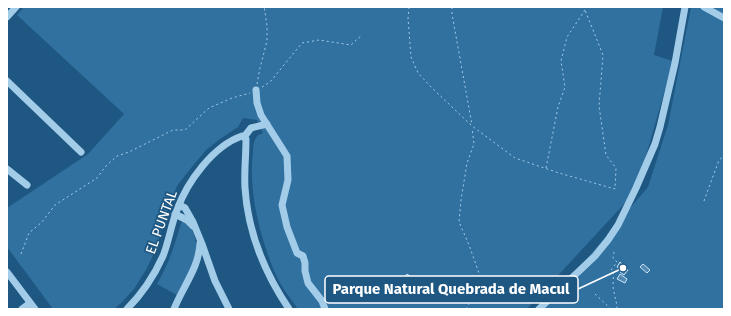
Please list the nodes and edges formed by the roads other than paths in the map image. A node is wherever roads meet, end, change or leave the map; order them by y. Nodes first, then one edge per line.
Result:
1 (16, 7) edge
2 (685, 7) edge
3 (704, 7) edge
4 (7, 17) edge
5 (724, 18) edge
6 (7, 81) edge
7 (256, 90) road end
8 (267, 124) junction
9 (244, 137) junction
10 (81, 152) dead end
11 (7, 169) edge
12 (26, 185) dead end
13 (179, 205) junction
14 (175, 214) junction
15 (195, 228) junction
16 (200, 238) junction
17 (197, 262) junction
18 (208, 262) junction
19 (7, 272) edge
20 (30, 303) junction
21 (22, 309) edge
22 (35, 309) edge
23 (127, 309) edge
24 (174, 309) edge
25 (229, 309) edge
26 (289, 309) edge
27 (325, 309) edge
28 (539, 309) edge

1 - 4 street
2 - 28 street
3 - 5 street
6 - 10 street
7 - 8 street
8 - 9 street, EL PUNTAL
8 - 27 street
9 - 13 street, EL PUNTAL
9 - 26 street
11 - 12 street
13 - 14 street, EL PUNTAL
13 - 15 street
14 - 15 street
14 - 23 street, EL PUNTAL
15 - 16 street
16 - 17 street
16 - 18 street
17 - 18 street
17 - 24 street
18 - 25 street
19 - 20 street
20 - 21 street
20 - 22 street

